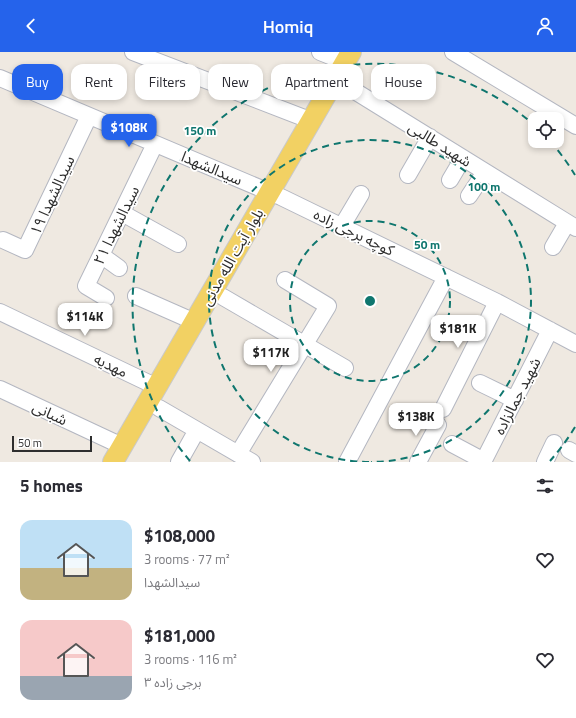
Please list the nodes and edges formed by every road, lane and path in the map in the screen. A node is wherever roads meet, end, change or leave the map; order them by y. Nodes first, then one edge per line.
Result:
1 (133, 52) edge
2 (320, 52) edge
3 (364, 52) edge
4 (453, 52) edge
5 (348, 57) edge
6 (357, 64) edge
7 (1, 83) edge
8 (363, 96) edge
9 (335, 100) edge
10 (89, 116) junction
11 (312, 121) junction
12 (576, 126) edge
13 (430, 137) junction
14 (155, 144) junction
15 (463, 158) junction
16 (485, 172) junction
17 (408, 175) dead end
18 (450, 180) dead end
19 (361, 194) dead end
20 (275, 195) junction
21 (469, 196) dead end
22 (122, 213) junction
23 (342, 226) junction
24 (572, 226) edge
25 (2, 240) dead end
26 (178, 244) dead end
27 (553, 247) dead end
28 (101, 255) junction
29 (119, 268) dead end
30 (446, 277) junction
31 (285, 280) dead end
32 (136, 296) dead end
33 (223, 297) junction
34 (106, 298) dead end
35 (497, 302) junction
36 (0, 312) edge
37 (195, 322) junction
38 (550, 330) junction
39 (305, 344) junction
40 (576, 344) edge
41 (345, 368) dead end
42 (480, 383) dead end
43 (157, 387) junction
44 (0, 389) edge
45 (515, 400) junction
46 (159, 408) junction
47 (443, 409) dead end
48 (438, 425) dead end
49 (197, 430) junction
50 (554, 443) dead end
51 (452, 444) dead end
52 (238, 454) junction
53 (121, 457) edge
54 (179, 462) edge
55 (252, 462) edge
56 (347, 462) edge
57 (418, 462) edge
58 (484, 462) edge
59 (545, 462) edge

1 - 11 street
2 - 5 street
3 - 6 main road, بلوار آیت الله مدنی
4 - 12 street
5 - 11 main road, بلوار آیت الله مدنی
7 - 10 street, سیدالشهدا
8 - 13 street, شهید طالبی
9 - 20 main road, بلوار آیت الله مدنی
10 - 14 street, سیدالشهدا
10 - 25 street, سیدالشهدا ۱۹
11 - 20 main road, بلوار آیت الله مدنی
13 - 15 street, شهید طالبی
13 - 17 street
14 - 20 street, سیدالشهدا
14 - 22 street, سیدالشهدا ۲۱
15 - 16 street, شهید طالبی
15 - 18 street
16 - 21 street
16 - 24 street, شهید طالبی
19 - 23 street
20 - 23 street, کوچه برجى زاده
20 - 33 main road, بلوار آیت الله مدنی
20 - 37 main road, بلوار آیت الله مدنی
22 - 26 street
22 - 28 street, سیدالشهدا ۲۱
23 - 30 street, کوچه برجى زاده
24 - 27 street
28 - 29 street
28 - 34 street, سیدالشهدا ۲۱
30 - 35 street, کوچه برجى زاده
30 - 56 street
31 - 39 street
32 - 37 street
33 - 39 street
33 - 46 main road, بلوار آیت الله مدنی
35 - 38 street, کوچه برجى زاده
35 - 47 street
36 - 43 street, مهدیه
37 - 43 main road, بلوار آیت الله مدنی
38 - 40 street, کوچه برجى زاده
38 - 45 street, شهید جمالزاده
39 - 41 street
39 - 52 street
42 - 45 street
43 - 53 main road, بلوار آیت الله مدنی
44 - 53 street, شبانی
45 - 58 street, شهید جمالزاده
46 - 49 street
46 - 53 main road, بلوار آیت الله مدنی
48 - 57 street
49 - 52 street
49 - 54 street
50 - 59 street
51 - 58 street
52 - 55 street

